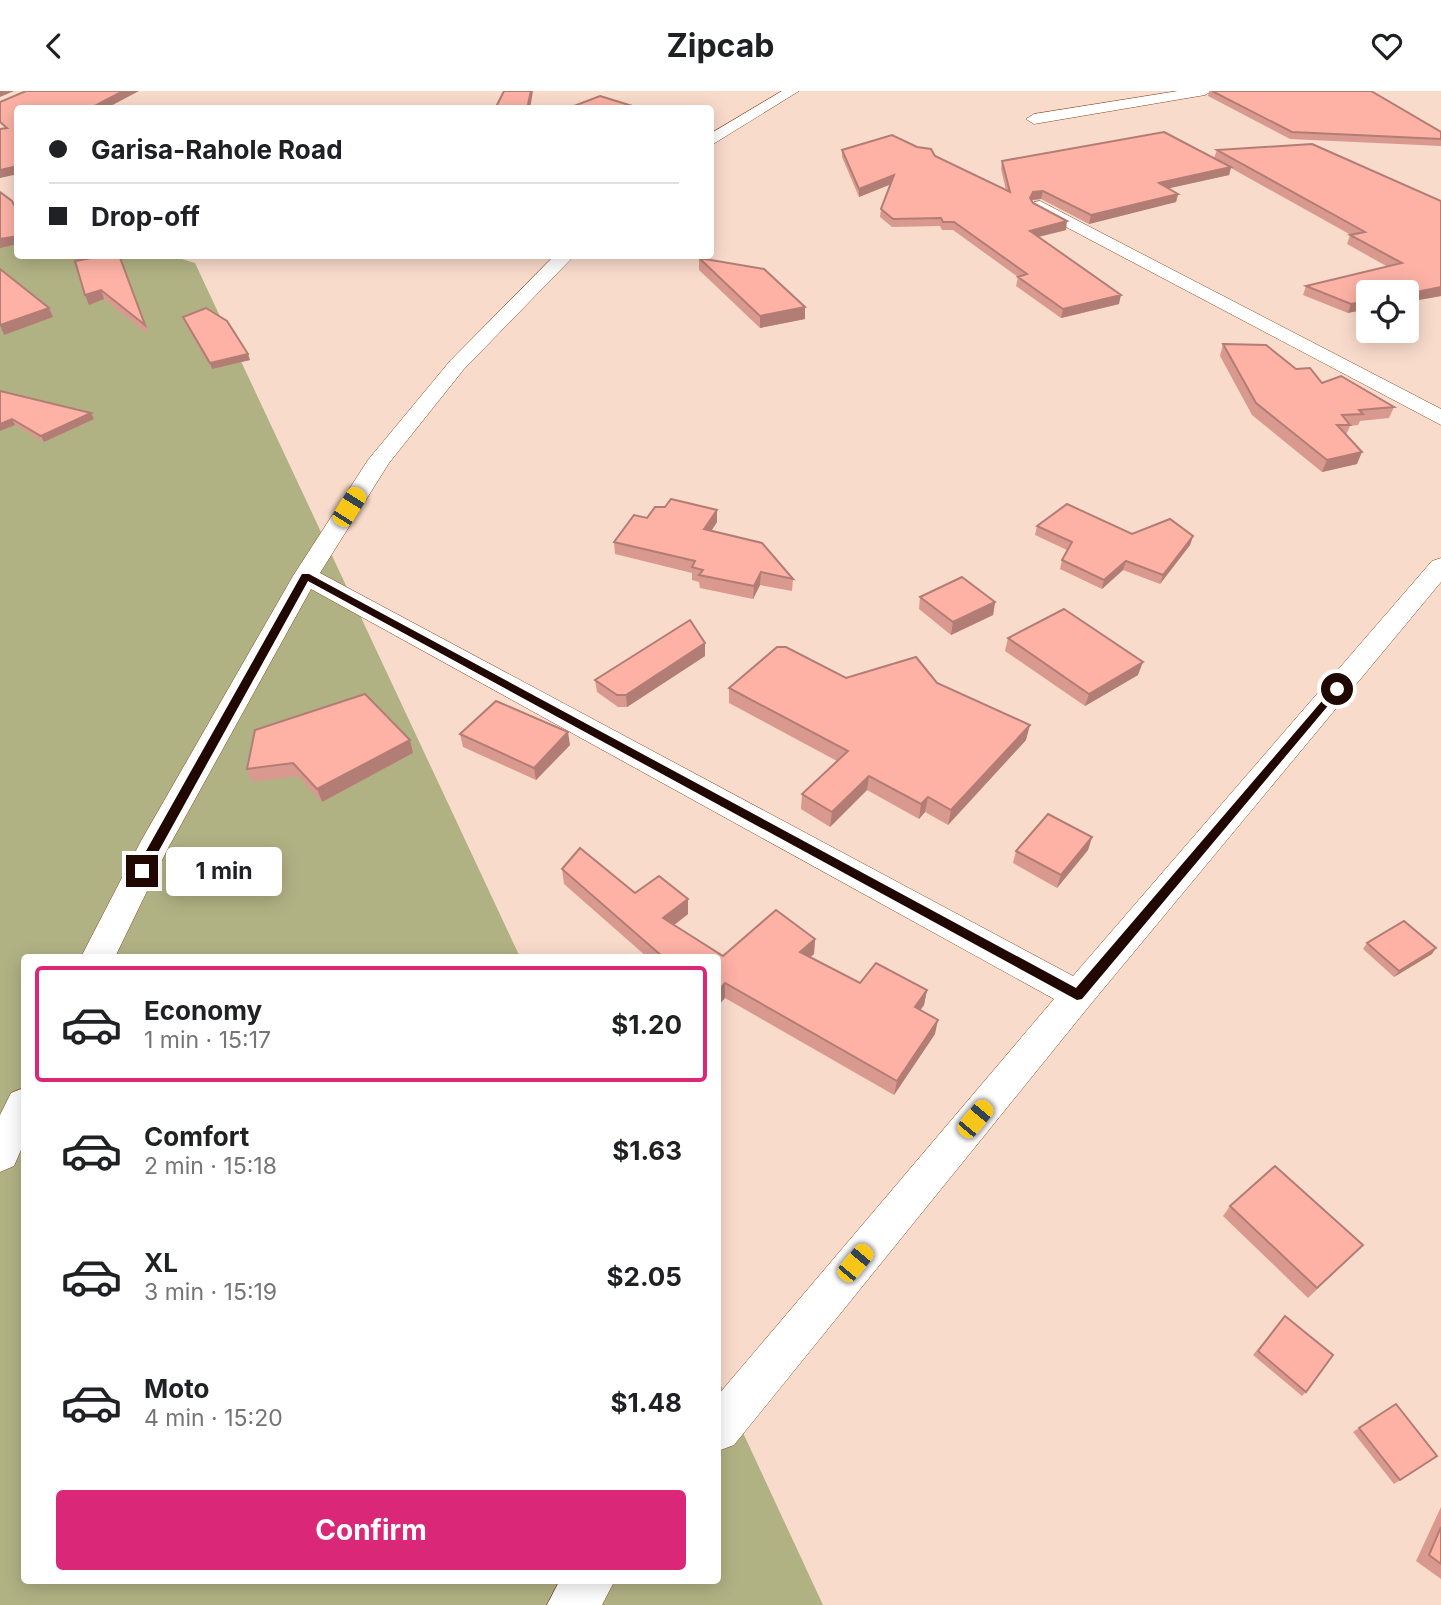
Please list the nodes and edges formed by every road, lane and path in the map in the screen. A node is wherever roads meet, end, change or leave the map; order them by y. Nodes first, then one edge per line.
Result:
1 (792, 91) edge
2 (1205, 91) edge
3 (1034, 119) dead end
4 (714, 139) edge
5 (1040, 206) edge
6 (562, 259) edge
7 (1441, 418) edge
8 (1441, 566) edge
9 (306, 576) junction
10 (100, 954) edge
11 (1077, 995) junction
12 (21, 1111) edge
13 (0, 1154) edge
14 (721, 1425) edge
15 (589, 1584) edge
16 (571, 1605) edge

1 - 4 street
2 - 3 street
5 - 7 street
6 - 9 street
8 - 11 street
9 - 10 street
9 - 11 street
11 - 14 street
12 - 13 street
15 - 16 street

